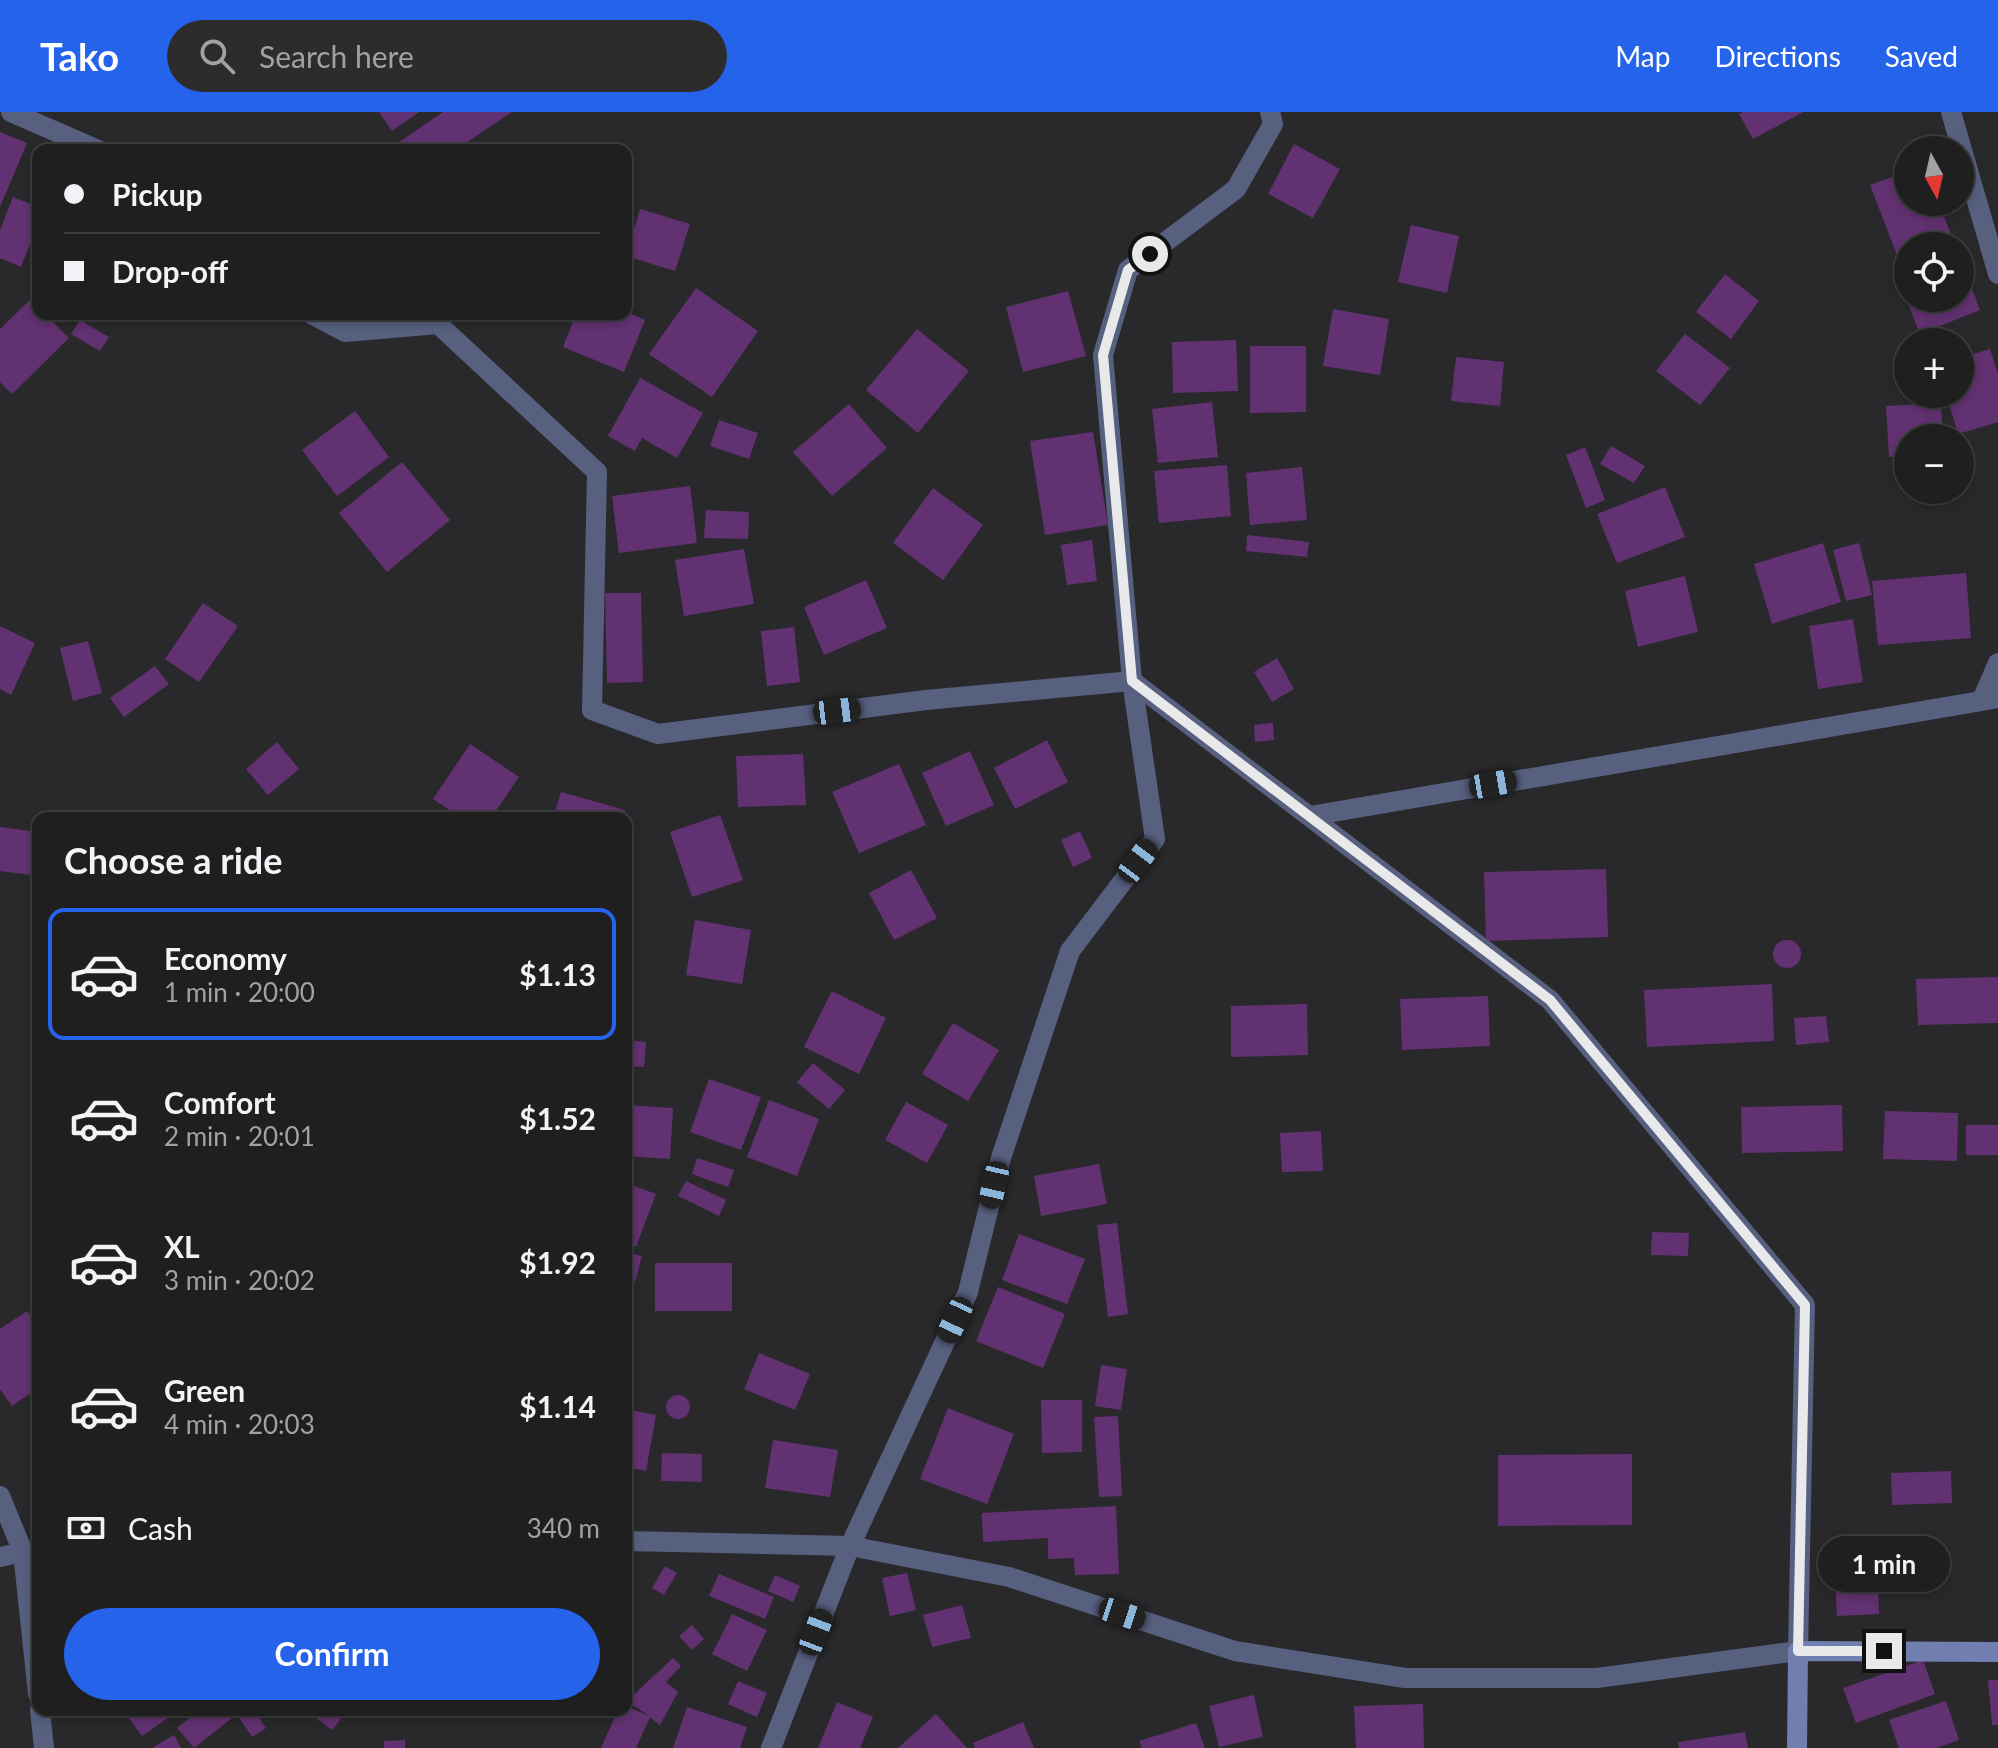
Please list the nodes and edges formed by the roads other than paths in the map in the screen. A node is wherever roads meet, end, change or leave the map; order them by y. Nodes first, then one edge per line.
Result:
1 (11, 112) edge
2 (1951, 112) edge
3 (1274, 116) edge
4 (84, 144) edge
5 (1998, 274) edge
6 (322, 320) edge
7 (1998, 663) edge
8 (1132, 681) junction
9 (1990, 699) edge
10 (1310, 816) junction
11 (0, 1496) edge
12 (632, 1541) edge
13 (850, 1546) junction
14 (30, 1552) edge
15 (0, 1557) edge
16 (32, 1588) edge
17 (1798, 1651) junction
18 (1998, 1652) edge
19 (41, 1716) edge
20 (44, 1748) edge
21 (771, 1748) edge
22 (1797, 1748) edge

1 - 4 street
2 - 5 street
3 - 8 street
6 - 8 street
7 - 9 street
8 - 10 street
8 - 13 street
9 - 10 street
10 - 17 street
11 - 14 street
12 - 13 street
13 - 17 street
13 - 21 street
14 - 15 street
14 - 16 street
17 - 18 street
17 - 22 street
19 - 20 street

